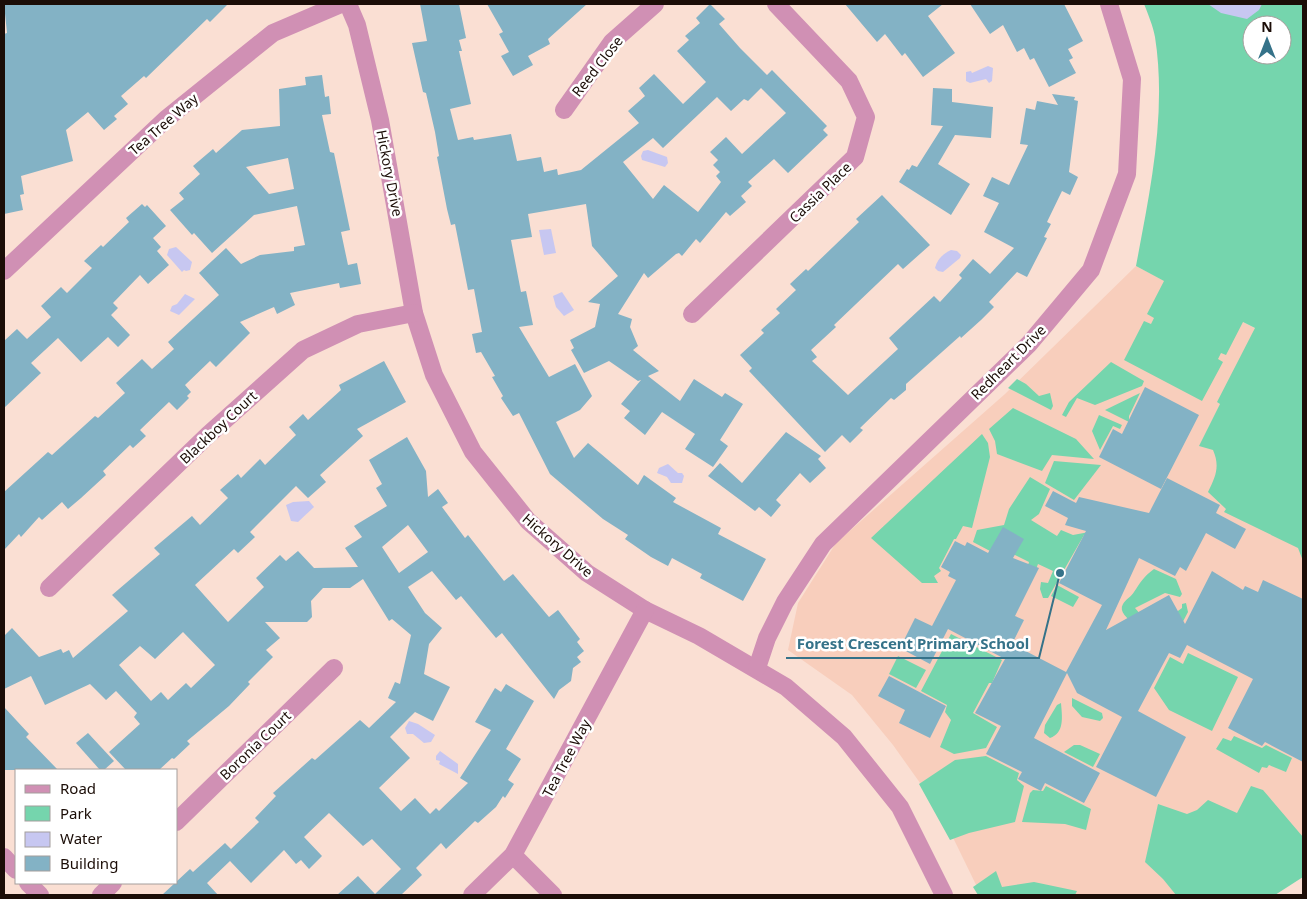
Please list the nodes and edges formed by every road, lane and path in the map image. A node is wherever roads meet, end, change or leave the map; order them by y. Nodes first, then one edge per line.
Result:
1 (341, 4) edge
2 (348, 4) edge
3 (655, 4) edge
4 (776, 4) edge
5 (1109, 4) edge
6 (564, 110) dead end
7 (4, 271) edge
8 (414, 312) junction
9 (692, 314) dead end
10 (50, 588) dead end
11 (645, 610) junction
12 (334, 668) dead end
13 (757, 668) junction
14 (178, 820) edge
15 (513, 855) junction
16 (4, 857) edge
17 (15, 869) edge
18 (29, 884) edge
19 (112, 884) edge
20 (40, 895) edge
21 (100, 895) edge
22 (472, 895) edge
23 (553, 895) edge
24 (944, 895) edge

1 - 7 street, Tea Tree Way
2 - 8 street, Hickory Drive
3 - 6 street, Reed Close
4 - 9 street, Cassia Place
5 - 13 street, Redheart Drive
8 - 10 street, Blackboy Court
8 - 11 street, Hickory Drive
11 - 13 street, Hickory Drive
11 - 15 street, Tea Tree Way
12 - 14 street, Boronia Court
13 - 24 street, Hickory Drive
15 - 22 street, Tea Tree Way
15 - 23 street
16 - 17 street
18 - 20 street
19 - 21 street

